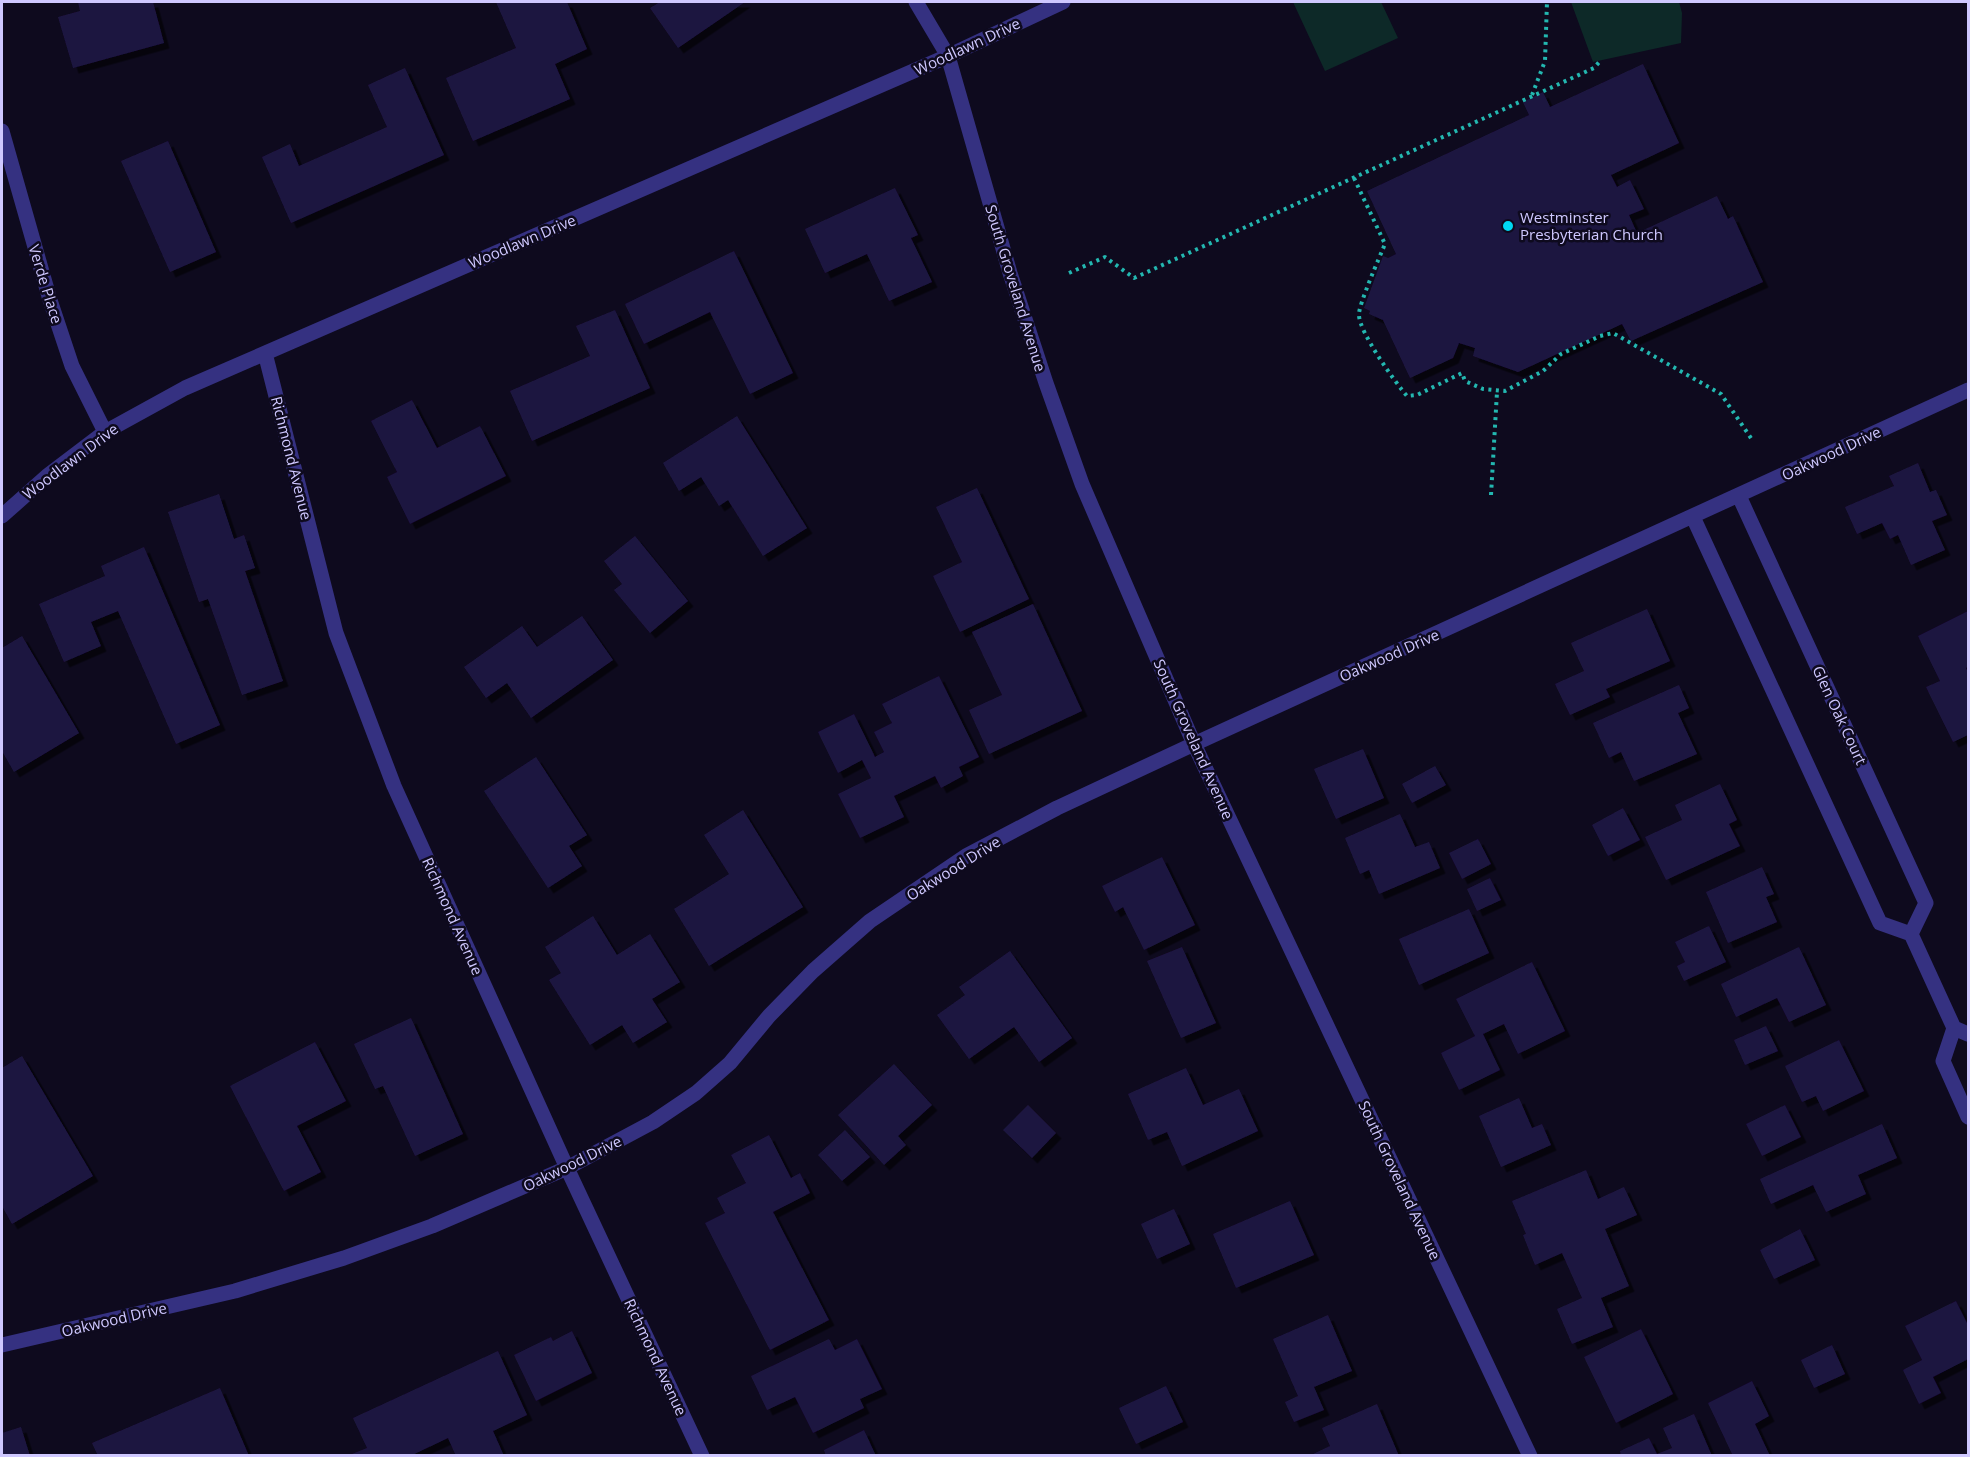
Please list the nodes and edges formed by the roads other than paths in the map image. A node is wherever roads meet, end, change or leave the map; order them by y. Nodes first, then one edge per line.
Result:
1 (915, 2) edge
2 (1063, 2) edge
3 (948, 56) junction
4 (2, 131) edge
5 (265, 353) junction
6 (1968, 390) edge
7 (105, 432) junction
8 (1739, 496) junction
9 (2, 516) edge
10 (1693, 517) junction
11 (1194, 744) junction
12 (1911, 934) junction
13 (1954, 1028) junction
14 (1968, 1034) edge
15 (1968, 1116) edge
16 (567, 1168) junction
17 (2, 1345) edge
18 (702, 1455) edge
19 (1530, 1455) edge

1 - 3 street, South Groveland Avenue
2 - 3 street, Woodlawn Drive
3 - 5 street, Woodlawn Drive
3 - 11 street, South Groveland Avenue
4 - 7 street, Verde Place
5 - 7 street, Woodlawn Drive
5 - 16 street, Richmond Avenue
6 - 8 street, Oakwood Drive
7 - 9 street, Woodlawn Drive
8 - 10 street, Oakwood Drive
8 - 12 street, Glen Oak Court
10 - 11 street, Oakwood Drive
10 - 12 street
11 - 16 street, Oakwood Drive
11 - 19 street, South Groveland Avenue
12 - 13 street
13 - 14 street
13 - 15 street
16 - 17 street, Oakwood Drive
16 - 18 street, Richmond Avenue

